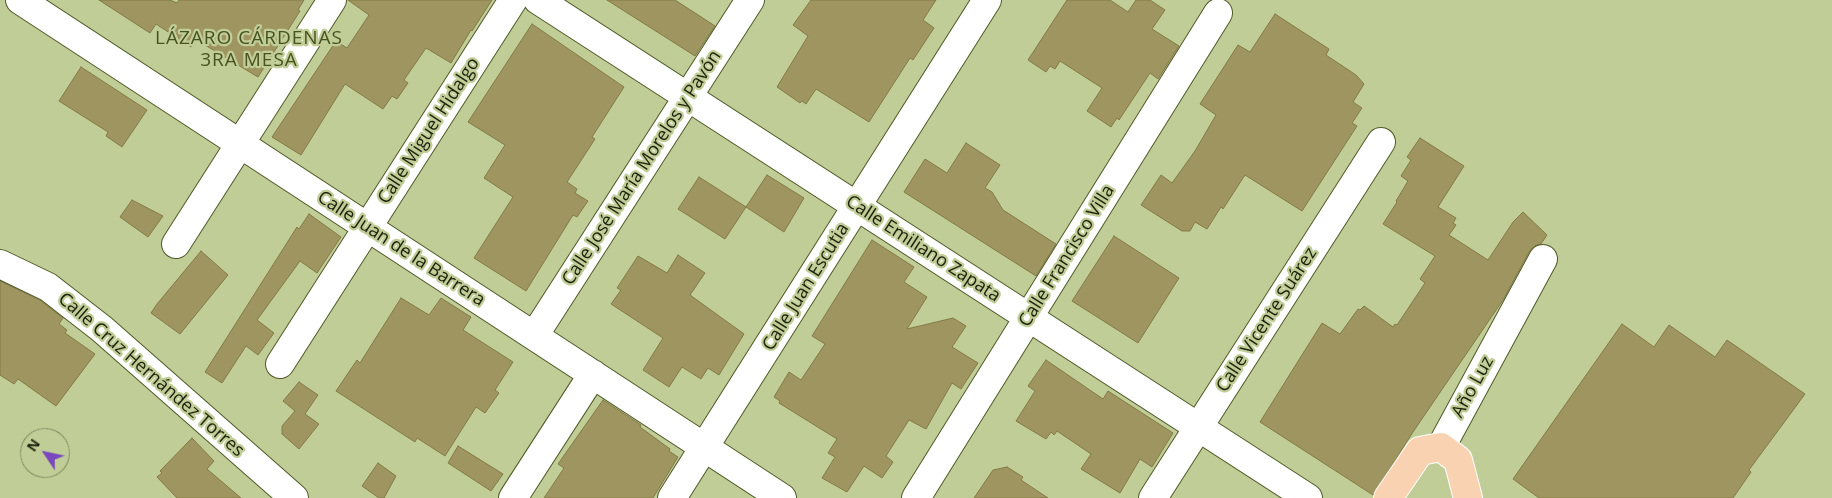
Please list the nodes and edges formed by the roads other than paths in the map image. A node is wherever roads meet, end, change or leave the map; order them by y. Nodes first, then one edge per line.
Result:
1 (20, 0) edge
2 (332, 0) edge
3 (513, 0) edge
4 (538, 0) edge
5 (750, 0) edge
6 (987, 0) edge
7 (1218, 13) dead end
8 (687, 97) junction
9 (1381, 142) dead end
10 (240, 144) junction
11 (857, 206) junction
12 (368, 227) junction
13 (176, 244) dead end
14 (1543, 259) dead end
15 (0, 264) edge
16 (1028, 317) junction
17 (534, 336) junction
18 (280, 364) dead end
19 (593, 374) junction
20 (1198, 427) junction
21 (704, 447) junction
22 (1441, 447) junction
23 (294, 498) edge
24 (513, 498) edge
25 (672, 498) edge
26 (782, 498) edge
27 (916, 498) edge
28 (1153, 498) edge
29 (1308, 498) edge
30 (1388, 498) edge
31 (1468, 498) edge

1 - 10 street, Calle Juan de la Barrera
2 - 10 street
3 - 12 street, Calle Miguel Hidalgo
4 - 8 street, Calle Emiliano Zapata
5 - 8 street, Calle José María Morelos y Pavón
6 - 11 street, Calle Juan Escutia
7 - 16 street, Calle Francisco Villa
8 - 11 street, Calle Emiliano Zapata
8 - 17 street, Calle José María Morelos y Pavón
9 - 20 street, Calle Vicente Suárez
10 - 12 street, Calle Juan de la Barrera
10 - 13 street
11 - 16 street, Calle Emiliano Zapata
11 - 21 street, Calle Juan Escutia
12 - 17 street, Calle Juan de la Barrera
12 - 18 street, Calle Miguel Hidalgo
14 - 22 street, Año Luz
15 - 23 street, Calle Cruz Hernández Torres
16 - 20 street, Calle Emiliano Zapata
16 - 27 street, Calle Francisco Villa
17 - 19 street, Calle Juan de la Barrera
19 - 21 street, Calle Juan de la Barrera
19 - 24 street
20 - 28 street, Calle Vicente Suárez
20 - 29 street, Calle Emiliano Zapata
21 - 25 street, Calle Juan Escutia
21 - 26 street, Calle Juan de la Barrera
22 - 30 main road
22 - 31 main road

